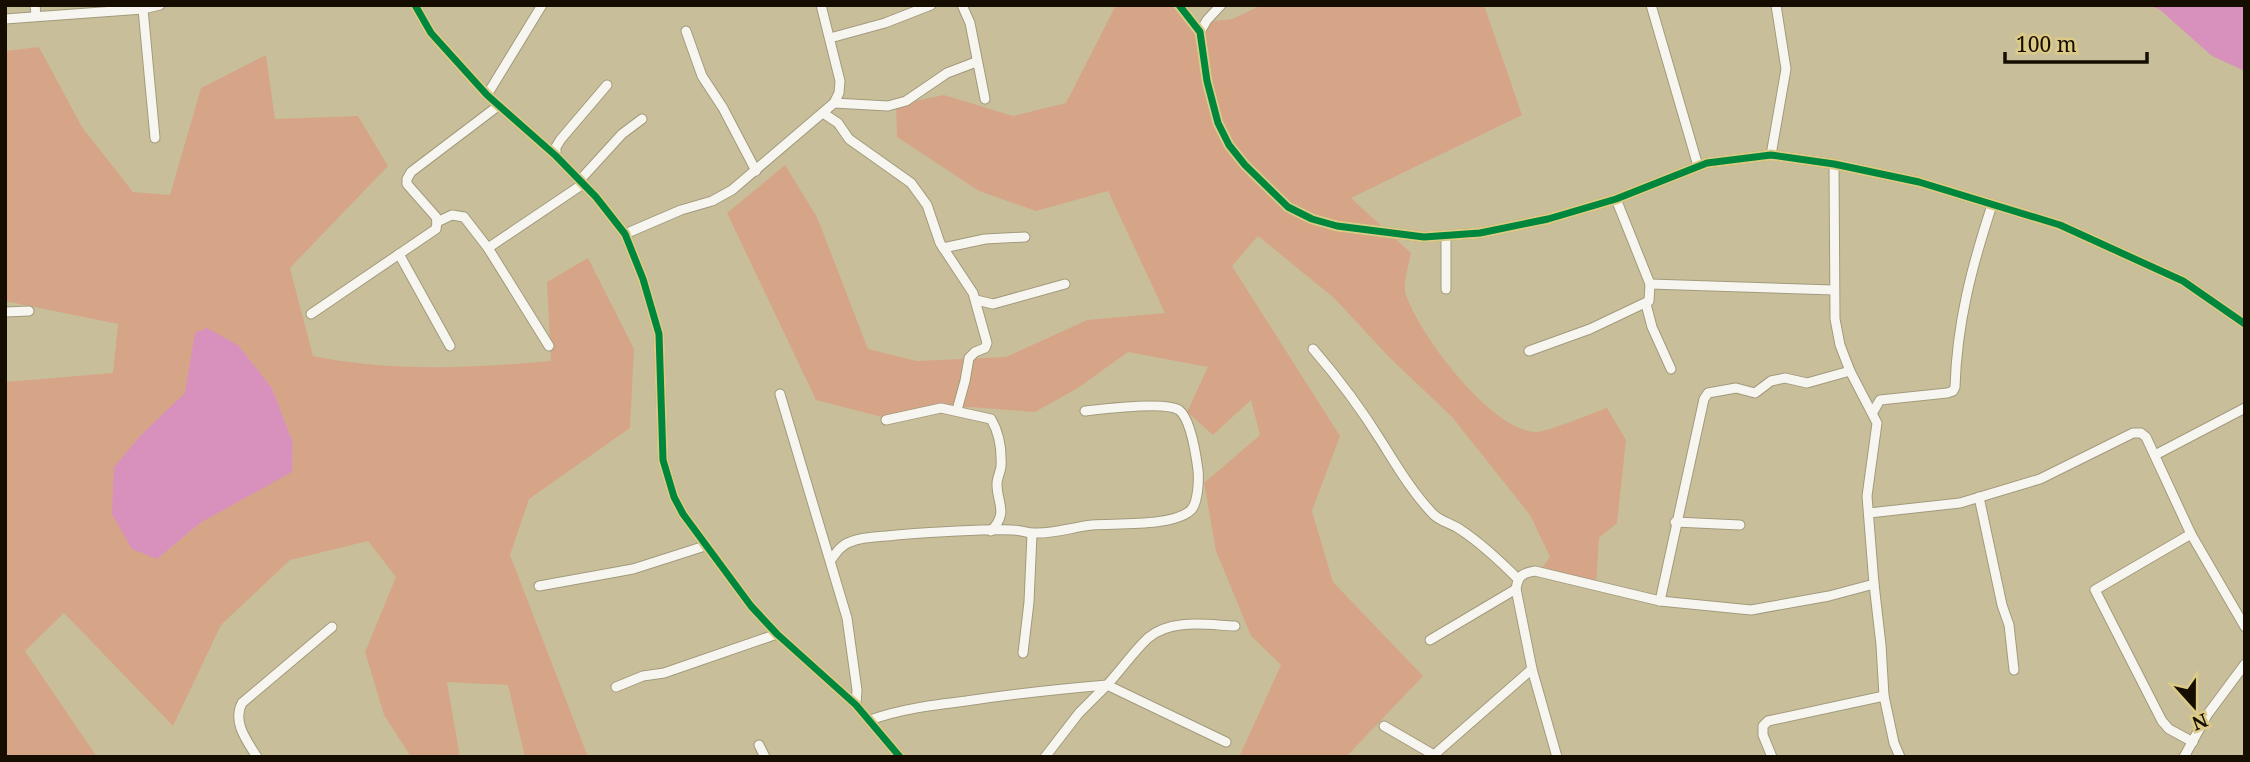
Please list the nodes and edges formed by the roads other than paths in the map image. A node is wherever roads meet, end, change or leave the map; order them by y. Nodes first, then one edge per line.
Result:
1 (35, 5) edge
2 (160, 5) edge
3 (415, 5) edge
4 (542, 5) edge
5 (821, 5) edge
6 (931, 5) edge
7 (962, 5) edge
8 (1179, 5) edge
9 (1220, 5) edge
10 (1651, 5) edge
11 (1776, 5) edge
12 (144, 9) junction
13 (36, 16) junction
14 (5, 19) edge
15 (685, 31) dead end
16 (1200, 33) junction
17 (830, 38) junction
18 (976, 62) junction
19 (607, 85) dead end
20 (487, 95) junction
21 (985, 99) dead end
22 (834, 103) junction
23 (498, 106) junction
24 (823, 113) junction
25 (642, 120) dead end
26 (155, 138) dead end
27 (1771, 155) junction
28 (556, 156) junction
29 (1834, 163) junction
30 (1698, 166) junction
31 (756, 172) junction
32 (582, 182) junction
33 (1616, 199) junction
34 (1992, 205) junction
35 (437, 222) junction
36 (625, 234) junction
37 (1025, 237) dead end
38 (1446, 237) junction
39 (488, 248) junction
40 (943, 248) junction
41 (399, 254) junction
42 (1065, 284) dead end
43 (1650, 284) junction
44 (1446, 289) dead end
45 (1834, 290) junction
46 (976, 300) junction
47 (1646, 303) junction
48 (29, 311) dead end
49 (5, 313) edge
50 (311, 314) dead end
51 (2245, 324) edge
52 (450, 346) dead end
53 (549, 346) dead end
54 (1313, 349) dead end
55 (1528, 351) dead end
56 (1671, 369) dead end
57 (1850, 371) junction
58 (780, 394) dead end
59 (2245, 408) edge
60 (957, 410) junction
61 (1084, 411) dead end
62 (1873, 412) junction
63 (886, 420) dead end
64 (2155, 455) junction
65 (1979, 497) junction
66 (1869, 513) junction
67 (1675, 522) junction
68 (1740, 525) dead end
69 (991, 531) junction
70 (1032, 534) junction
71 (2191, 534) junction
72 (705, 546) junction
73 (831, 560) junction
74 (1517, 584) junction
75 (1874, 584) junction
76 (539, 586) dead end
77 (1660, 601) junction
78 (1235, 626) dead end
79 (332, 627) dead end
80 (2245, 627) edge
81 (778, 634) junction
82 (1430, 640) dead end
83 (1023, 653) dead end
84 (2245, 664) edge
85 (1532, 668) junction
86 (2014, 670) dead end
87 (1107, 685) junction
88 (616, 688) dead end
89 (1884, 696) junction
90 (856, 705) junction
91 (870, 720) junction
92 (1384, 726) dead end
93 (2193, 741) junction
94 (1226, 742) dead end
95 (759, 745) dead end
96 (1435, 756) edge
97 (257, 757) edge
98 (765, 757) edge
99 (900, 757) edge
100 (1045, 757) edge
101 (1557, 757) edge
102 (1772, 757) edge
103 (1900, 757) edge
104 (2184, 757) edge

1 - 13 street
2 - 12 street
3 - 20 street
4 - 20 street
5 - 17 street
6 - 17 street
7 - 18 street
8 - 16 street
9 - 16 street
10 - 30 street
11 - 27 street
12 - 13 street
12 - 26 street
13 - 14 street
15 - 31 street
16 - 38 street
17 - 22 street
18 - 21 street
18 - 22 street
19 - 28 street
20 - 23 street
22 - 24 street
23 - 28 street
23 - 35 street
24 - 31 street
24 - 40 street
25 - 32 street
27 - 29 street
27 - 30 street
28 - 32 street
29 - 34 street
29 - 45 street
30 - 33 street
31 - 36 street
32 - 36 street
32 - 39 street
33 - 38 street
33 - 43 street
34 - 51 street
34 - 62 street
35 - 39 street
35 - 41 street
36 - 72 street
37 - 40 street
38 - 44 street
39 - 53 street
40 - 46 street
41 - 50 street
41 - 52 street
42 - 46 street
43 - 45 street
43 - 47 street
45 - 57 street
46 - 60 street
47 - 55 street
47 - 56 street
48 - 49 street
54 - 74 street
57 - 62 street
57 - 67 street
58 - 73 street
59 - 64 street
60 - 63 street
60 - 69 street
61 - 70 street
62 - 66 street
64 - 65 street
64 - 71 street
65 - 66 street
65 - 86 street
66 - 75 street
67 - 68 street
67 - 77 street
69 - 70 street
69 - 73 street
70 - 83 street
71 - 80 street
71 - 93 street
72 - 76 street
72 - 81 street
73 - 90 street
74 - 77 street
74 - 82 street
74 - 85 street
75 - 77 street
75 - 89 street
78 - 87 street
79 - 97 street
81 - 88 street
81 - 90 street
84 - 93 street
85 - 96 street
85 - 101 street
87 - 91 street
87 - 94 street
87 - 100 street
89 - 102 street
89 - 103 street
90 - 91 street
91 - 99 street
92 - 96 street
93 - 104 street
95 - 98 street

